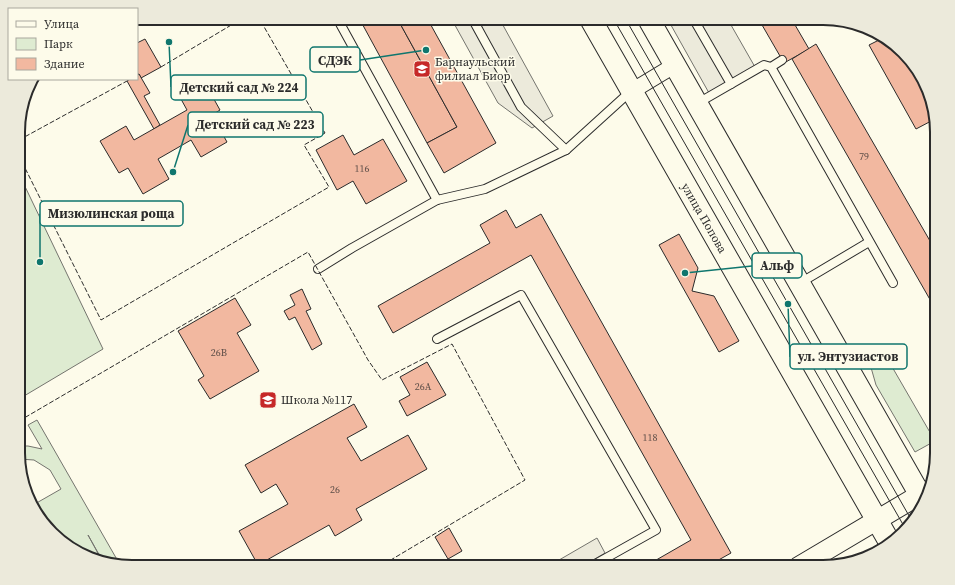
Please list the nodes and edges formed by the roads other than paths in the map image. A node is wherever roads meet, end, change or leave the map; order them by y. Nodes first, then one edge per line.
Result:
1 (341, 25) edge
2 (476, 25) edge
3 (594, 25) edge
4 (653, 25) edge
5 (697, 25) edge
6 (782, 60) dead end
7 (675, 66) junction
8 (771, 67) junction
9 (731, 84) junction
10 (632, 91) junction
11 (697, 103) junction
12 (566, 150) junction
13 (438, 200) junction
14 (869, 242) junction
15 (318, 270) dead end
16 (893, 282) dead end
17 (800, 284) junction
18 (437, 339) dead end
19 (922, 493) edge
20 (920, 496) edge
21 (877, 520) junction
22 (888, 538) edge
23 (602, 560) edge
24 (810, 560) edge

1 - 13 lane
2 - 12 lane
3 - 10 main road, улица Попова
4 - 7 main road
5 - 9 lane
6 - 8 lane
7 - 10 street
7 - 11 main road
8 - 9 lane
8 - 14 lane
9 - 11 lane
10 - 12 lane
10 - 21 main road, улица Попова
11 - 17 main road
12 - 13 lane
13 - 15 lane
14 - 16 lane
14 - 17 lane
17 - 19 main road
18 - 23 lane
20 - 21 street
21 - 22 main road, улица Попова
21 - 24 street

